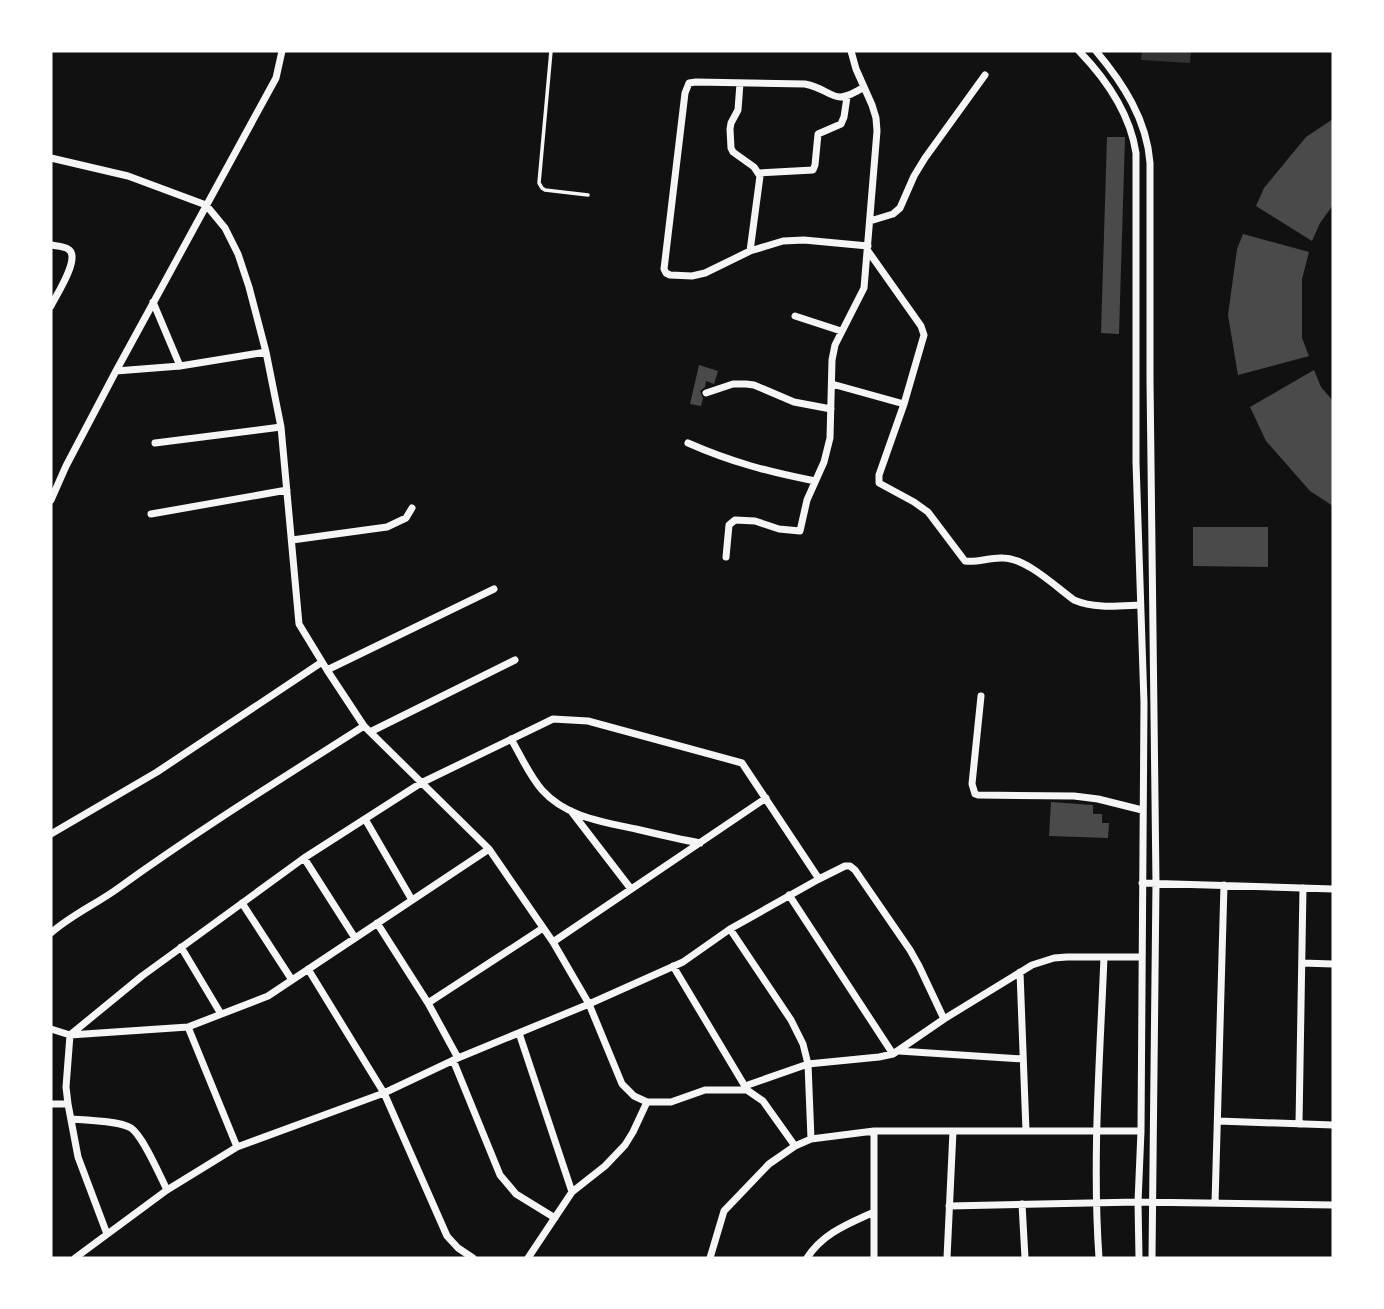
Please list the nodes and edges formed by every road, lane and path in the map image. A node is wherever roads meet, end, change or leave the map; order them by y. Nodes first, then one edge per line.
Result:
1 (282, 51) edge
2 (551, 51) edge
3 (851, 51) edge
4 (1079, 51) edge
5 (1096, 51) edge
6 (985, 75) dead end
7 (740, 83) junction
8 (864, 87) junction
9 (847, 97) junction
10 (51, 158) edge
11 (759, 173) junction
12 (588, 195) dead end
13 (206, 205) junction
14 (870, 220) junction
15 (51, 245) edge
16 (868, 248) junction
17 (750, 251) junction
18 (153, 303) junction
19 (51, 306) edge
20 (795, 316) dead end
21 (841, 331) junction
22 (266, 352) junction
23 (180, 366) junction
24 (116, 371) junction
25 (832, 384) junction
26 (706, 393) dead end
27 (904, 404) junction
28 (831, 409) junction
29 (281, 427) junction
30 (155, 443) dead end
31 (688, 443) dead end
32 (815, 481) junction
33 (287, 490) junction
34 (51, 500) edge
35 (412, 508) dead end
36 (151, 514) dead end
37 (292, 540) junction
38 (726, 557) dead end
39 (494, 589) dead end
40 (1140, 605) junction
41 (515, 660) dead end
42 (322, 662) junction
43 (327, 670) junction
44 (981, 696) dead end
45 (367, 729) junction
46 (511, 739) junction
47 (421, 783) junction
48 (766, 798) junction
49 (570, 810) junction
50 (1142, 810) junction
51 (365, 819) junction
52 (51, 834) edge
53 (700, 843) junction
54 (489, 849) junction
55 (304, 858) junction
56 (819, 880) junction
57 (1142, 883) junction
58 (1156, 883) junction
59 (1224, 885) junction
60 (1303, 888) junction
61 (631, 889) junction
62 (1333, 889) edge
63 (789, 895) junction
64 (412, 900) junction
65 (242, 903) junction
66 (377, 923) junction
67 (543, 928) junction
68 (730, 929) junction
69 (51, 933) edge
70 (355, 938) junction
71 (553, 942) junction
72 (181, 947) junction
73 (1104, 957) junction
74 (1142, 957) junction
75 (1302, 963) junction
76 (1333, 964) edge
77 (673, 966) junction
78 (308, 970) junction
79 (1020, 972) junction
80 (292, 981) junction
81 (428, 1003) junction
82 (589, 1004) junction
83 (221, 1014) junction
84 (944, 1019) junction
85 (188, 1027) junction
86 (51, 1029) edge
87 (519, 1033) junction
88 (71, 1035) junction
89 (896, 1052) junction
90 (456, 1059) junction
91 (1023, 1059) junction
92 (808, 1064) junction
93 (746, 1088) junction
94 (384, 1093) junction
95 (647, 1102) junction
96 (51, 1104) edge
97 (68, 1104) junction
98 (72, 1119) junction
99 (1217, 1121) junction
100 (1299, 1124) junction
101 (1333, 1125) edge
102 (874, 1131) junction
103 (953, 1131) junction
104 (1026, 1131) junction
105 (1096, 1131) junction
106 (1141, 1131) junction
107 (811, 1139) junction
108 (794, 1146) junction
109 (237, 1147) junction
110 (167, 1190) junction
111 (572, 1192) junction
112 (1138, 1202) junction
113 (1154, 1202) junction
114 (1096, 1203) junction
115 (1216, 1203) junction
116 (1022, 1204) junction
117 (1333, 1205) edge
118 (949, 1206) junction
119 (874, 1212) junction
120 (555, 1218) junction
121 (107, 1234) junction
122 (75, 1258) edge
123 (473, 1258) edge
124 (527, 1258) edge
125 (710, 1258) edge
126 (807, 1258) edge
127 (874, 1258) edge
128 (947, 1258) edge
129 (1025, 1258) edge
130 (1099, 1258) edge
131 (1139, 1258) edge
132 (1152, 1258) edge

1 - 13 street
2 - 12 lane
3 - 8 street
4 - 40 street
5 - 58 street
6 - 14 street
7 - 9 street
7 - 11 street
7 - 17 street
8 - 9 street
8 - 14 street
9 - 11 street
10 - 13 street
11 - 17 street
13 - 18 street
13 - 22 street
14 - 16 street
15 - 19 street
16 - 17 street
16 - 21 street
16 - 27 street
18 - 23 street
18 - 24 street
20 - 21 street
21 - 25 street
22 - 23 street
22 - 29 street
23 - 24 street
24 - 34 street
25 - 27 street
25 - 28 street
26 - 28 street
27 - 40 street
28 - 32 street
29 - 30 street
29 - 33 street
31 - 32 street
32 - 38 street
33 - 36 street
33 - 37 street
35 - 37 street
37 - 42 street
39 - 43 street
40 - 50 street
41 - 45 street
42 - 43 street
42 - 52 street
43 - 45 street
44 - 50 street
45 - 47 street
45 - 69 street
46 - 47 street
46 - 48 street
46 - 49 street
47 - 51 street
47 - 54 street
48 - 53 street
48 - 56 street
49 - 53 street
49 - 61 street
50 - 57 street
51 - 55 street
51 - 64 street
53 - 61 street
54 - 64 street
54 - 67 street
55 - 65 street
55 - 70 street
56 - 63 street
56 - 84 street
57 - 58 street
57 - 74 street
58 - 59 street
58 - 113 street
59 - 60 street
59 - 99 street
60 - 62 street
60 - 75 street
61 - 71 street
63 - 68 street
63 - 89 street
64 - 66 street
65 - 72 street
65 - 80 street
66 - 70 street
66 - 81 street
67 - 71 street
67 - 81 street
68 - 77 street
68 - 92 street
70 - 78 street
71 - 82 street
72 - 83 street
72 - 88 street
73 - 74 street
73 - 79 street
73 - 105 street
74 - 106 street
75 - 76 street
75 - 100 street
77 - 82 street
77 - 93 street
78 - 80 street
78 - 94 street
79 - 84 street
79 - 91 street
80 - 83 street
81 - 90 street
82 - 87 street
82 - 95 street
83 - 85 street
84 - 89 street
85 - 88 street
85 - 109 street
86 - 88 street
87 - 90 street
87 - 111 street
88 - 97 street
89 - 91 street
89 - 92 street
90 - 94 street
90 - 120 street
91 - 104 street
92 - 93 street
92 - 107 street
93 - 95 street
93 - 108 street
94 - 109 street
94 - 123 street
95 - 111 street
96 - 97 street
97 - 98 street
98 - 110 street
98 - 121 street
99 - 100 street
99 - 115 street
100 - 101 street
102 - 103 street
102 - 107 street
102 - 119 street
103 - 104 street
103 - 118 street
104 - 105 street
105 - 106 street
105 - 114 street
106 - 112 street
107 - 108 street
108 - 125 street
109 - 110 street
110 - 121 street
111 - 120 street
112 - 113 street
112 - 114 street
112 - 131 street
113 - 115 street
113 - 132 street
114 - 116 street
114 - 130 street
115 - 117 street
116 - 118 street
116 - 129 street
118 - 128 street
119 - 126 street
119 - 127 street
120 - 124 street
121 - 122 street

